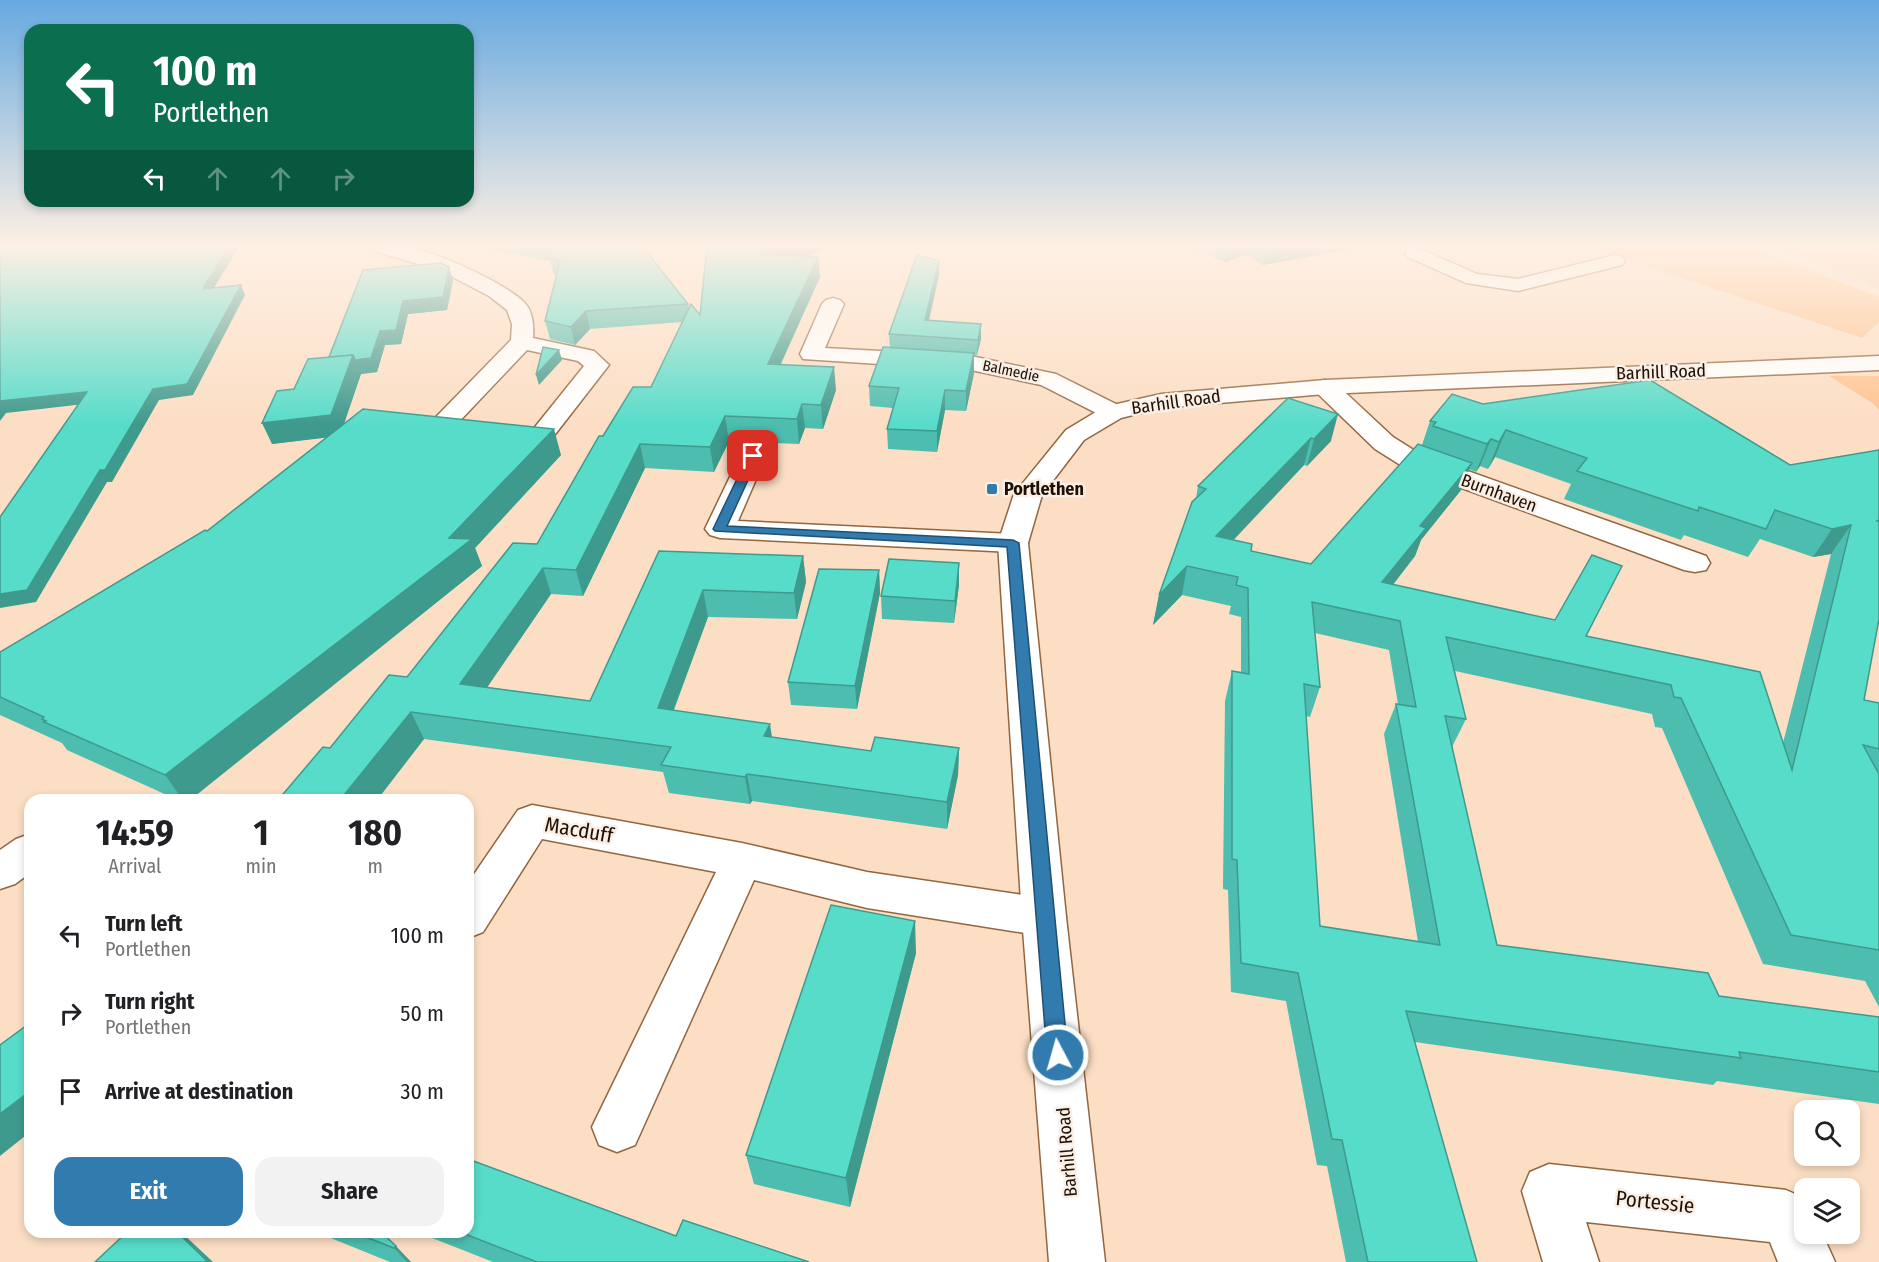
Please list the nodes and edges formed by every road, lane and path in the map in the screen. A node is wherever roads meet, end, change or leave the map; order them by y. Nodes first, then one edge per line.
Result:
1 (515, 306) edge
2 (832, 306) edge
3 (522, 342) junction
4 (1879, 363) edge
5 (1325, 387) junction
6 (1113, 412) junction
7 (445, 422) edge
8 (544, 432) edge
9 (753, 456) dead end
10 (1013, 543) junction
11 (1695, 562) dead end
12 (24, 855) edge
13 (742, 860) junction
14 (0, 872) edge
15 (474, 910) edge
16 (1044, 917) junction
17 (617, 1127) dead end
18 (1077, 1262) edge
19 (1571, 1262) edge
20 (1806, 1262) edge

1 - 3 street
2 - 6 street, Balmedie
3 - 7 street
3 - 8 street
4 - 5 street, Barhill Road
5 - 6 street, Barhill Road
5 - 11 street, Burnhaven
6 - 10 street, Barhill Road
9 - 10 street
10 - 16 street, Barhill Road
12 - 14 street
13 - 15 street, Macduff
13 - 16 street, Macduff
13 - 17 street
16 - 18 street, Barhill Road
19 - 20 street, Portessie

